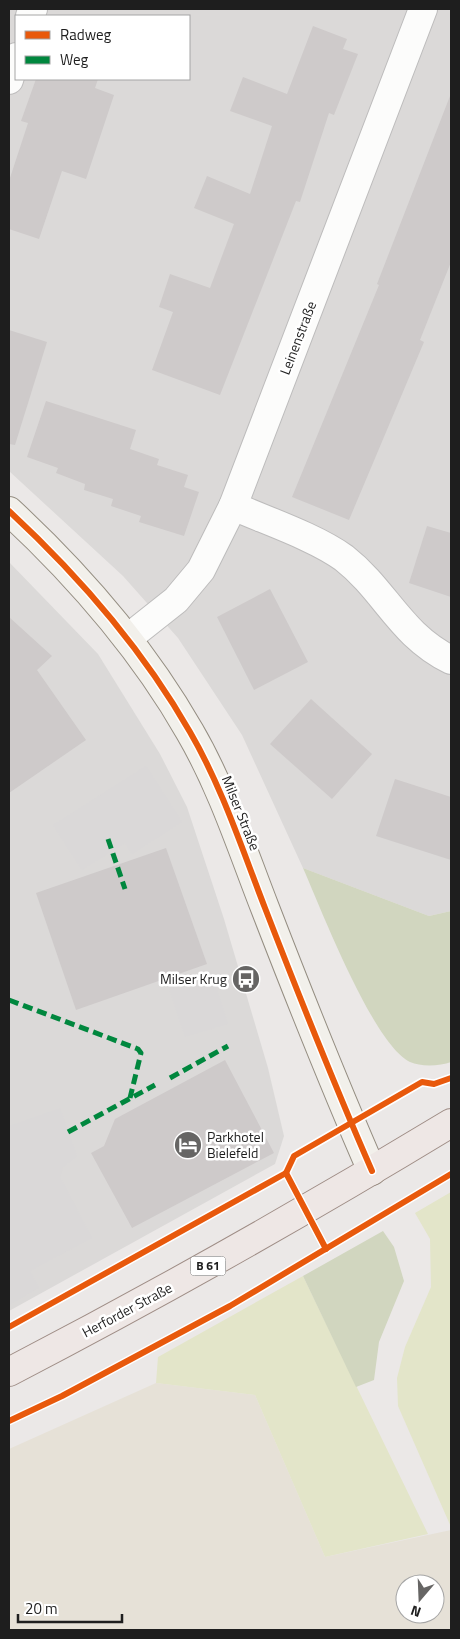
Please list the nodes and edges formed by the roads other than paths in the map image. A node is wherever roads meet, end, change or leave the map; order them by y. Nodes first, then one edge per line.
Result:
1 (422, 9) edge
2 (15, 61) edge
3 (9, 80) edge
4 (233, 506) junction
5 (9, 511) edge
6 (128, 638) junction
7 (451, 660) edge
8 (451, 1123) edge
9 (372, 1170) junction
10 (9, 1372) edge

1 - 4 street, Leinenstraße
2 - 3 street
4 - 6 street, Leinenstraße
4 - 7 street
5 - 6 main road, Milser Straße
6 - 9 main road, Milser Straße
8 - 9 main road, Herforder Straße / B 61
9 - 10 main road, Herforder Straße / B 61

